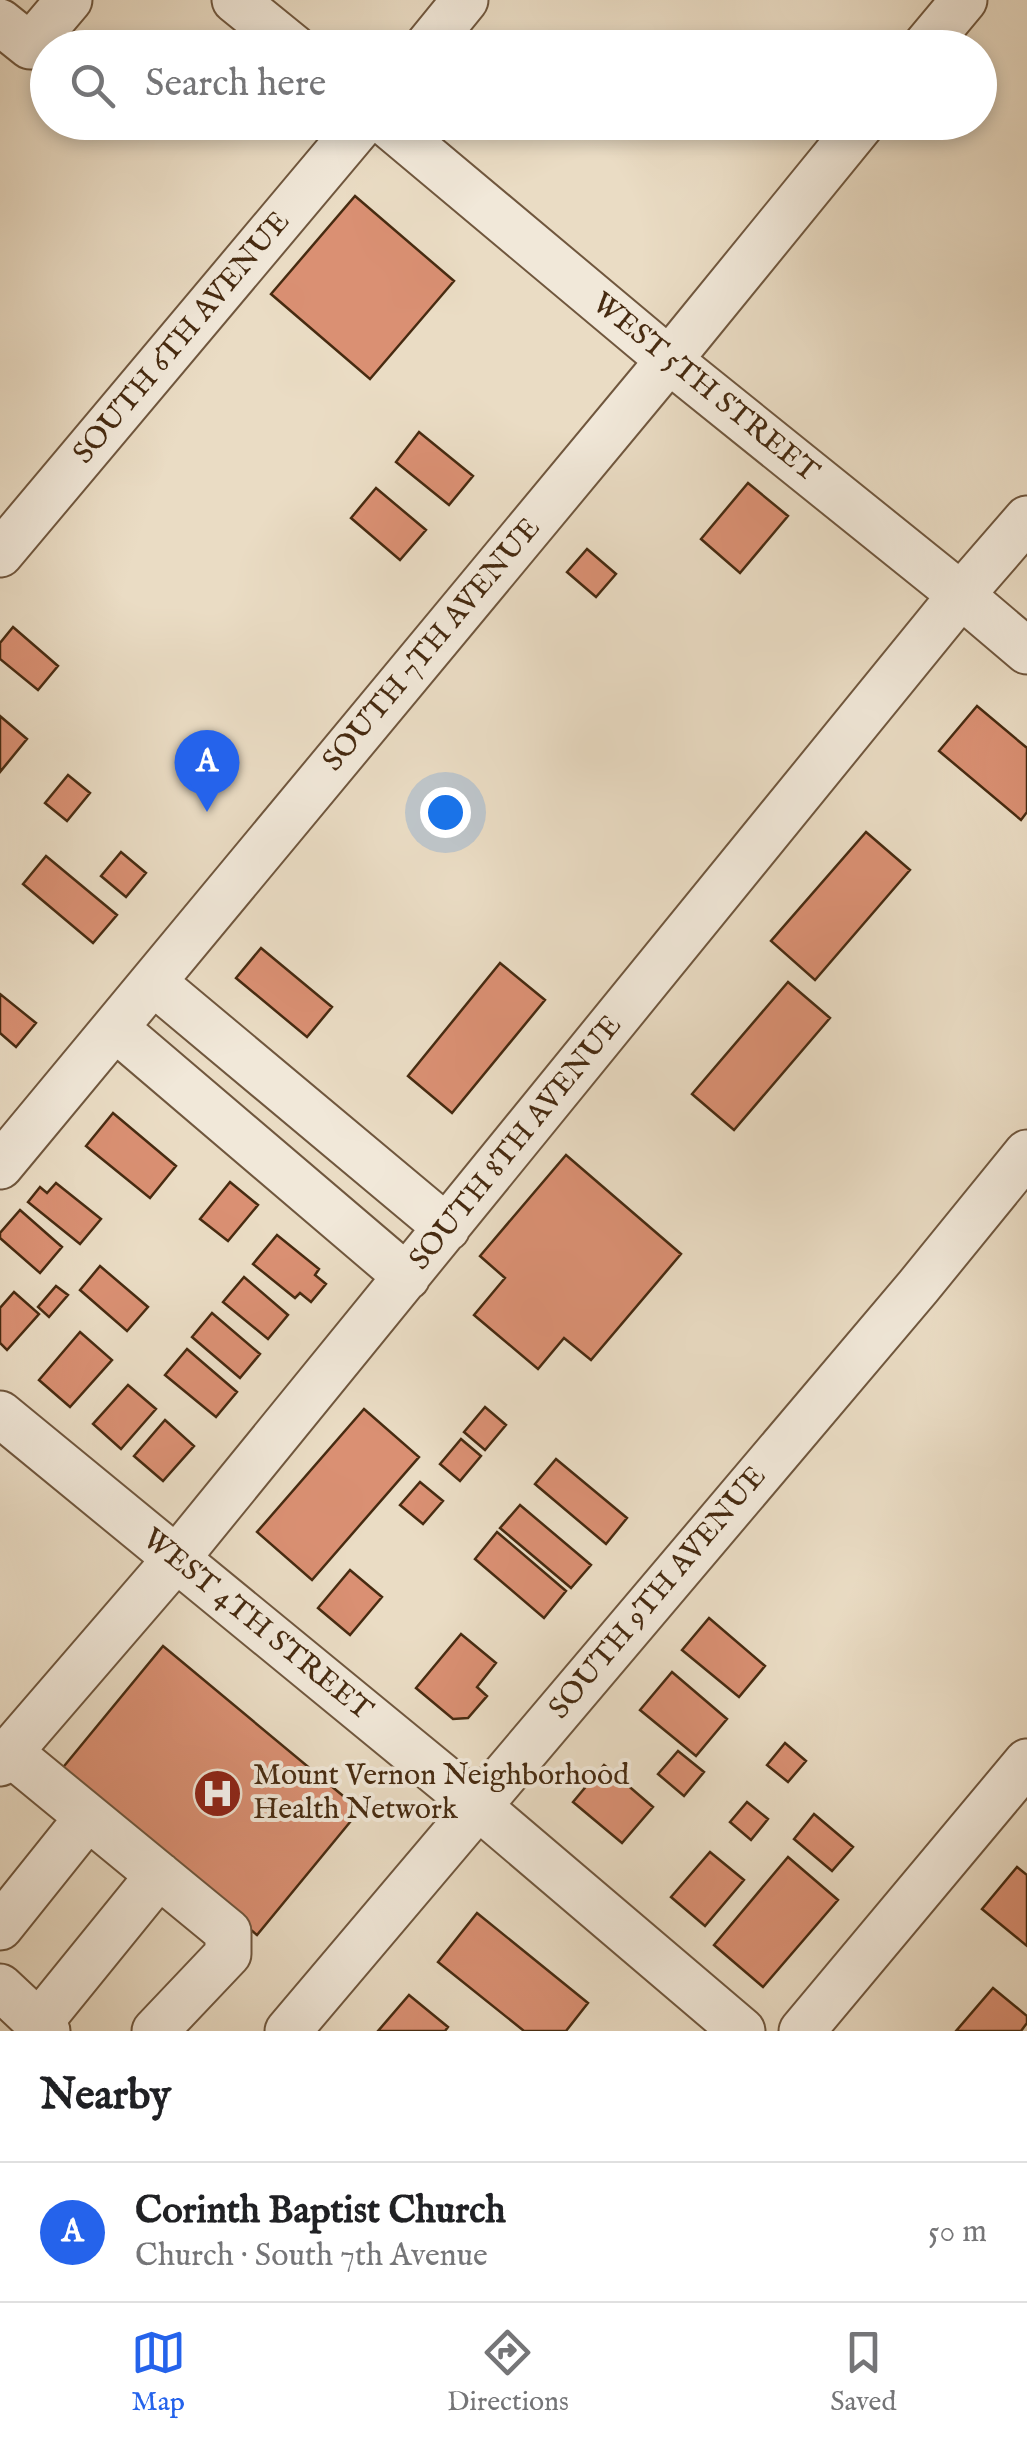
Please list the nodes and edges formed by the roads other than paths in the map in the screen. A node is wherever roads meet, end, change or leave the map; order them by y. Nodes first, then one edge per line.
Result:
1 (69, 0) edge
2 (235, 0) edge
3 (465, 0) edge
4 (964, 0) edge
5 (0, 22) edge
6 (44, 30) edge
7 (272, 30) edge
8 (441, 30) edge
9 (939, 30) edge
10 (30, 46) edge
11 (348, 140) edge
12 (407, 140) edge
13 (848, 140) edge
14 (669, 360) junction
15 (1027, 519) edge
16 (0, 554) edge
17 (961, 595) junction
18 (1027, 652) edge
19 (153, 982) junction
20 (114, 1028) junction
21 (1027, 1153) edge
22 (0, 1166) edge
23 (447, 1228) junction
24 (407, 1278) junction
25 (0, 1414) edge
26 (176, 1559) junction
27 (4, 1758) edge
28 (1027, 1762) edge
29 (479, 1807) junction
30 (88, 1817) junction
31 (159, 1875) junction
32 (0, 1927) edge
33 (0, 1986) edge
34 (42, 2028) edge
35 (155, 2031) edge
36 (288, 2031) edge
37 (742, 2031) edge
38 (802, 2031) edge

1 - 6 street
2 - 7 street
3 - 8 street
4 - 9 street
5 - 10 street
11 - 16 street, SOUTH 6TH AVENUE
12 - 14 street, WEST 5TH STREET
13 - 14 street, SOUTH 7TH AVENUE
14 - 17 street, WEST 5TH STREET
14 - 19 street, SOUTH 7TH AVENUE
15 - 17 street, SOUTH 8TH AVENUE
17 - 18 street, WEST 5TH STREET
17 - 23 street, SOUTH 8TH AVENUE
19 - 20 street, SOUTH 7TH AVENUE
19 - 23 street
20 - 22 street, SOUTH 7TH AVENUE
20 - 24 street
21 - 29 street, SOUTH 9TH AVENUE
23 - 24 street, SOUTH 8TH AVENUE
24 - 26 street, SOUTH 8TH AVENUE
25 - 26 street, WEST 4TH STREET
26 - 27 street, SOUTH 8TH AVENUE
26 - 29 street, WEST 4TH STREET
27 - 30 street
28 - 38 street
29 - 36 street, SOUTH 9TH AVENUE
29 - 37 street, WEST 4TH STREET
30 - 31 street
30 - 32 street
31 - 34 street
31 - 35 street
33 - 34 street

